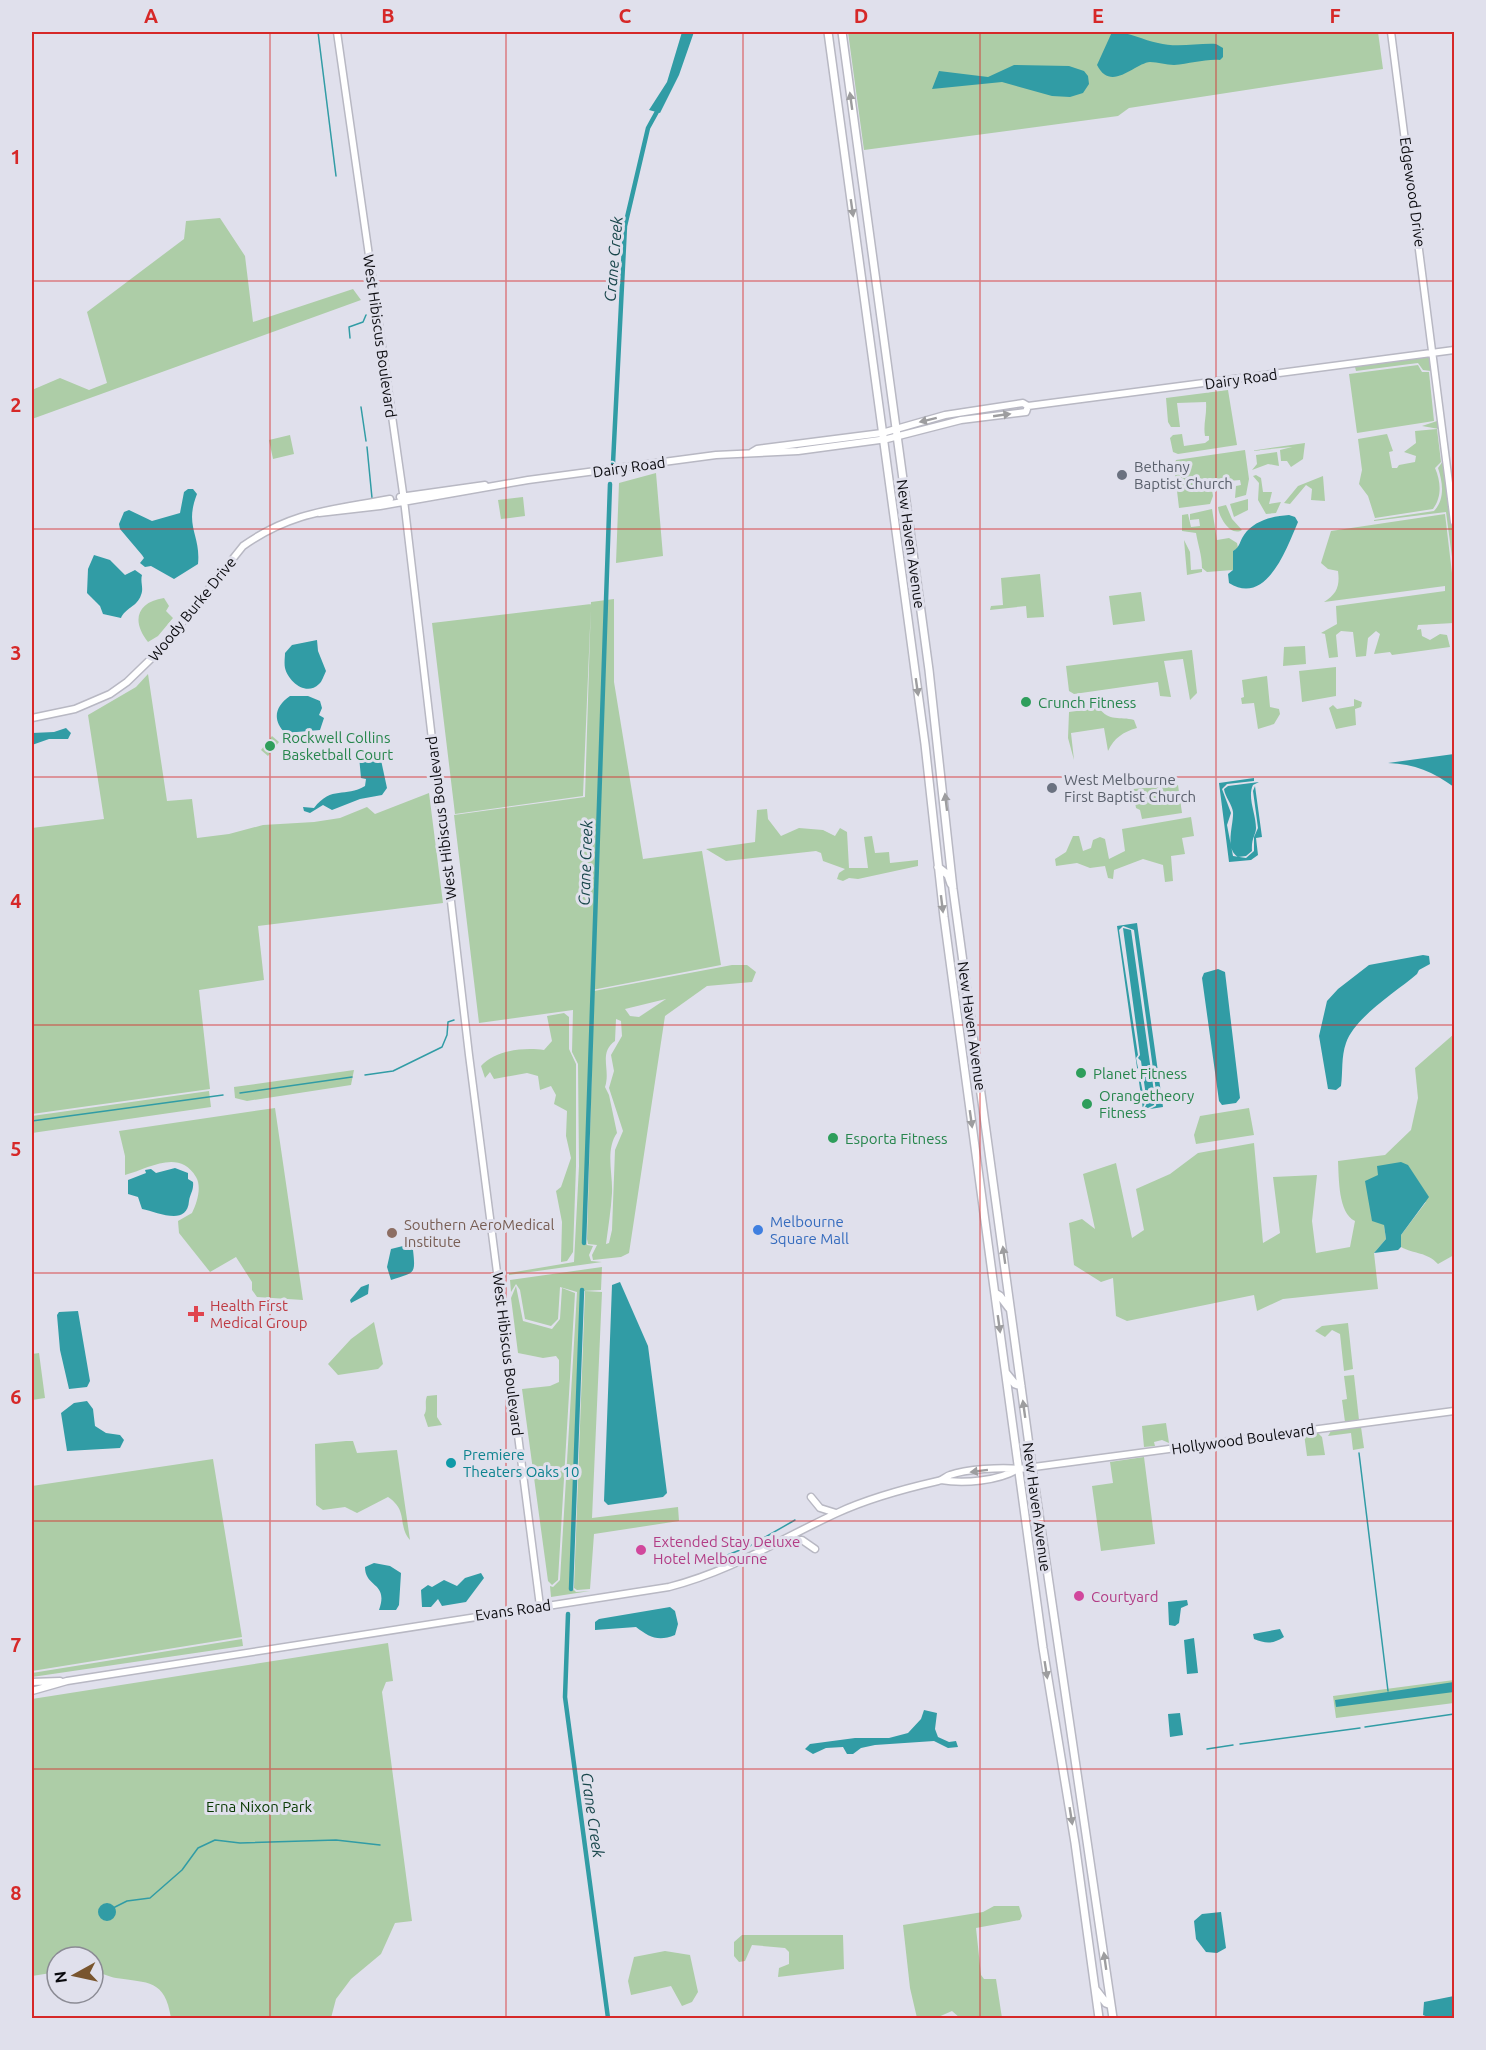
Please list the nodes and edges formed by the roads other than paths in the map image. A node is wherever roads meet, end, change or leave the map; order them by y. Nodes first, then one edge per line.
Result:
1 (337, 32) edge
2 (828, 32) edge
3 (842, 32) edge
4 (1391, 32) edge
5 (839, 113) junction
6 (855, 129) junction
7 (847, 171) junction
8 (863, 187) junction
9 (849, 189) junction
10 (866, 207) junction
11 (861, 271) junction
12 (877, 289) junction
13 (868, 326) junction
14 (885, 347) junction
15 (1455, 350) edge
16 (1434, 353) junction
17 (896, 432) junction
18 (883, 436) junction
19 (404, 498) junction
20 (892, 505) junction
21 (1455, 522) edge
22 (908, 523) junction
23 (904, 590) junction
24 (920, 607) junction
25 (910, 634) junction
26 (926, 653) junction
27 (913, 656) junction
28 (929, 670) junction
29 (32, 718) edge
30 (935, 829) junction
31 (950, 848) junction
32 (938, 867) junction
33 (953, 889) junction
34 (993, 1280) junction
35 (995, 1293) junction
36 (1009, 1297) junction
37 (1011, 1313) junction
38 (1005, 1371) junction
39 (1021, 1386) junction
40 (1455, 1411) edge
41 (1032, 1467) junction
42 (1019, 1469) junction
43 (811, 1497) dead end
44 (837, 1513) junction
45 (784, 1540) junction
46 (814, 1549) dead end
47 (540, 1606) junction
48 (1041, 1634) junction
49 (1043, 1648) junction
50 (1057, 1648) junction
51 (1058, 1661) junction
52 (67, 1681) junction
53 (32, 1682) edge
54 (32, 1691) edge
55 (1057, 1737) junction
56 (1061, 1758) junction
57 (1074, 1758) junction
58 (1077, 1776) junction
59 (1095, 1987) junction
60 (1111, 2005) junction
61 (1099, 2019) edge
62 (1113, 2019) edge

1 - 19 street, West Hibiscus Boulevard
2 - 5 main road, New Haven Avenue
6 -> 3 main road, New Haven Avenue
4 - 16 street, Edgewood Drive
5 - 6 main road
5 - 7 main road, New Haven Avenue
6 - 8 main road, New Haven Avenue
7 - 8 main road
7 - 9 main road, New Haven Avenue
8 - 10 main road, New Haven Avenue
9 - 10 main road
9 -> 11 main road, New Haven Avenue
10 - 12 main road, New Haven Avenue
11 - 12 main road
11 - 13 main road, New Haven Avenue
12 - 14 main road, New Haven Avenue
13 - 14 main road
13 - 18 main road, New Haven Avenue
14 - 17 main road, New Haven Avenue
15 - 16 street, Dairy Road
16 - 17 street, Dairy Road
16 - 21 street, Edgewood Drive
17 - 18 street, Dairy Road
17 - 22 main road, New Haven Avenue
18 - 19 street, Dairy Road
18 - 20 main road, New Haven Avenue
19 - 29 street, Woody Burke Drive
19 - 47 street, West Hibiscus Boulevard
20 - 22 main road
20 - 23 main road, New Haven Avenue
22 - 24 main road, New Haven Avenue
23 - 24 main road
23 - 25 main road, New Haven Avenue
24 - 26 main road, New Haven Avenue
25 - 26 main road
25 - 27 main road, New Haven Avenue
26 - 28 main road, New Haven Avenue
27 - 28 main road
27 -> 30 main road, New Haven Avenue
31 -> 28 main road, New Haven Avenue
30 - 31 main road
30 - 32 main road, New Haven Avenue
31 - 33 main road, New Haven Avenue
32 - 33 main road
32 -> 34 main road, New Haven Avenue
36 -> 33 main road, New Haven Avenue
34 - 35 main road, New Haven Avenue
34 - 36 main road
35 - 37 main road
35 -> 38 main road, New Haven Avenue
36 - 37 main road, New Haven Avenue
37 - 39 main road, New Haven Avenue
38 - 39 main road
38 - 42 main road, New Haven Avenue
41 -> 39 main road, New Haven Avenue
40 - 41 street, Hollywood Boulevard
41 - 42 street, Evans Road
41 - 50 main road, New Haven Avenue
42 - 44 street, Evans Road
42 - 48 main road, New Haven Avenue
43 - 44 street
44 - 45 street, Evans Road
45 - 46 street
45 - 47 street, Evans Road
47 - 52 street, Evans Road
48 - 49 main road, New Haven Avenue
48 - 50 main road
49 - 51 main road
49 -> 55 main road, New Haven Avenue
50 - 51 main road, New Haven Avenue
51 - 57 main road, New Haven Avenue
52 - 53 street, Evans Road
52 - 54 street, Evans Road
55 - 56 main road, New Haven Avenue
55 - 57 main road
56 - 58 main road
56 -> 59 main road, New Haven Avenue
57 - 58 main road, New Haven Avenue
60 -> 58 main road, New Haven Avenue
59 - 60 main road
59 - 61 main road, New Haven Avenue
60 - 62 main road, New Haven Avenue

